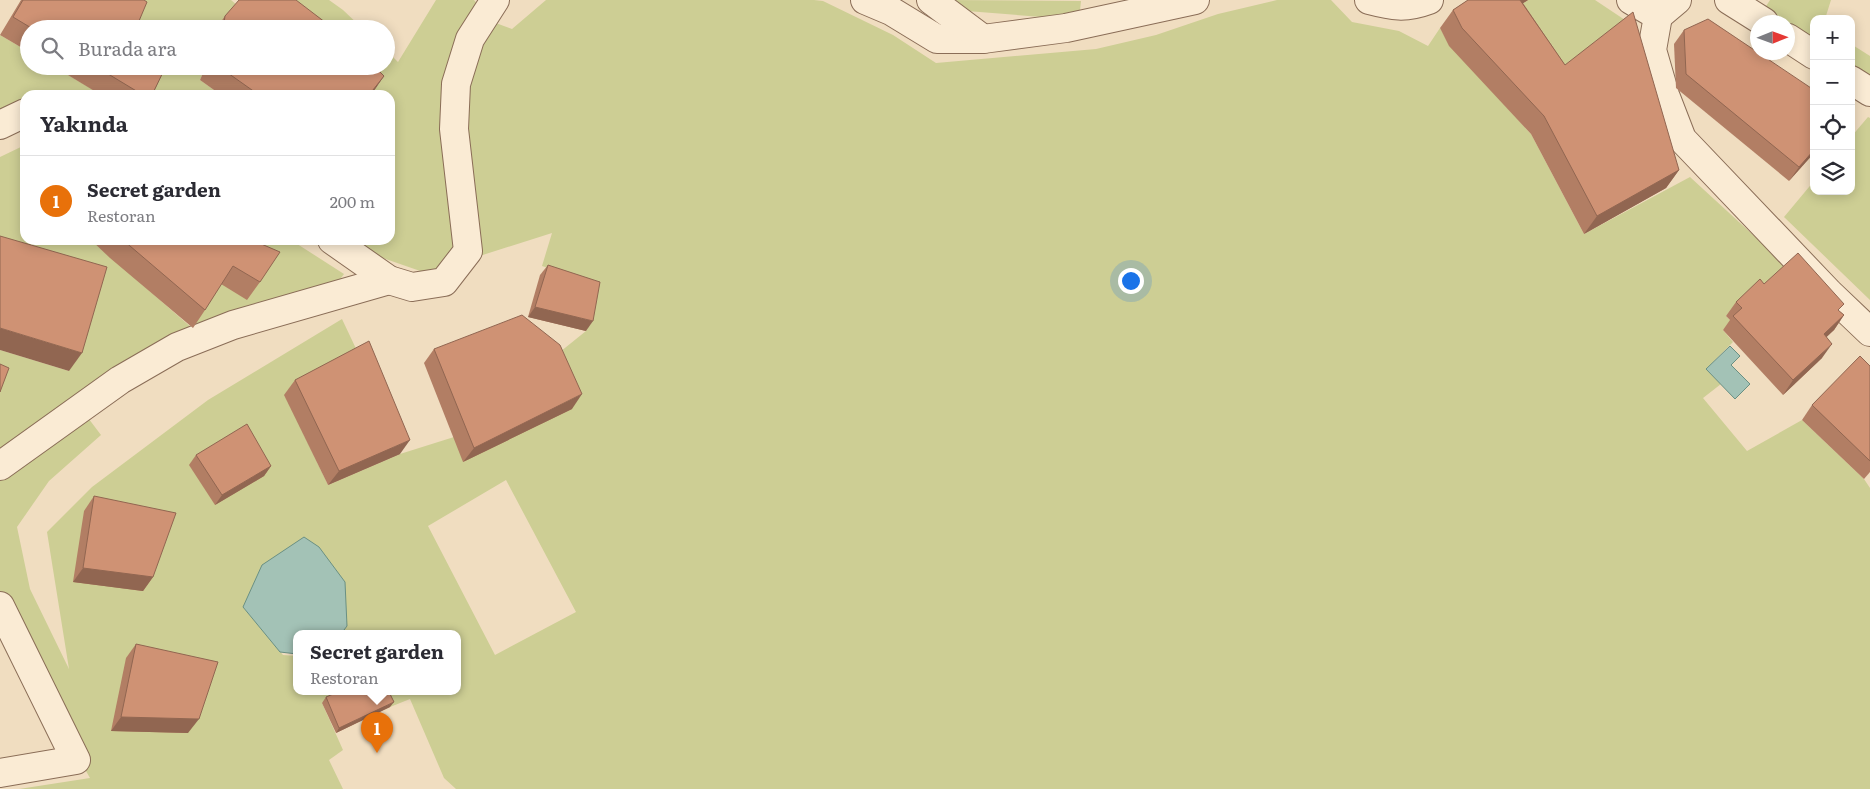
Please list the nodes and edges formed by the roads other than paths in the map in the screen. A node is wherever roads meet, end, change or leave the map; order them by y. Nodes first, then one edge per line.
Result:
1 (494, 0) edge
2 (865, 0) edge
3 (930, 0) edge
4 (1195, 0) edge
5 (1369, 0) edge
6 (1429, 0) edge
7 (1631, 0) edge
8 (1729, 0) edge
9 (1668, 8) edge
10 (1753, 15) edge
11 (982, 39) junction
12 (1795, 43) edge
13 (1810, 52) edge
14 (1855, 83) edge
15 (1870, 92) edge
16 (20, 115) edge
17 (0, 125) edge
18 (339, 245) edge
19 (389, 280) junction
20 (1870, 332) edge
21 (0, 466) edge
22 (0, 606) edge
23 (0, 773) edge

1 - 19 street
2 - 11 street
3 - 11 street
4 - 11 street
5 - 6 street
7 - 9 street
8 - 10 street
9 - 20 street
12 - 13 street
14 - 15 street
16 - 17 street
18 - 19 street
19 - 21 street
22 - 23 street

